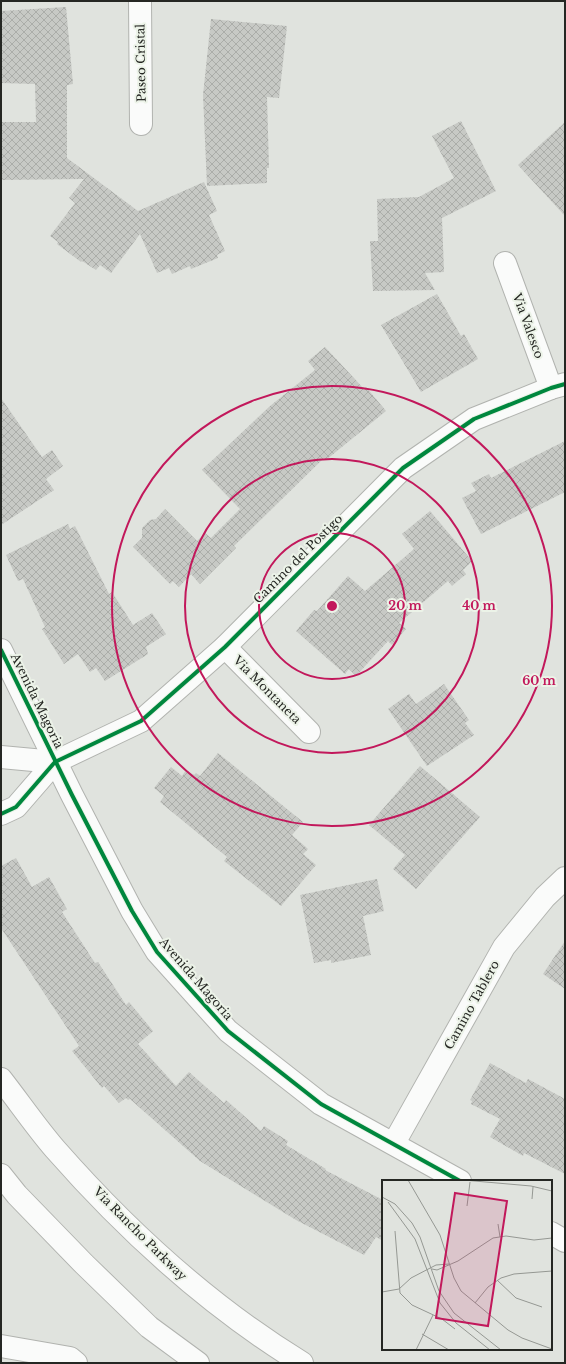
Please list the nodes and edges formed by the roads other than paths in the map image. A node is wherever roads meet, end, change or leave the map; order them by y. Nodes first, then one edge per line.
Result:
1 (140, 1) edge
2 (141, 124) dead end
3 (505, 264) dead end
4 (558, 386) edge
5 (225, 647) junction
6 (1, 650) edge
7 (309, 732) dead end
8 (1, 757) edge
9 (55, 762) junction
10 (1, 814) edge
11 (565, 878) edge
12 (1, 1080) edge
13 (394, 1143) junction
14 (1, 1175) edge
15 (458, 1180) edge
16 (552, 1234) edge
17 (565, 1241) edge
18 (1, 1346) edge
19 (73, 1361) edge
20 (198, 1363) edge
21 (302, 1363) edge

1 - 2 street, Paseo Cristal
3 - 4 street, Via Valesco
4 - 5 street, Camino del Postigo
5 - 7 street, Via Montaneta
5 - 9 street, Camino del Postigo
6 - 9 street, Avenida Magoria
8 - 9 street
9 - 10 street
9 - 13 street, Avenida Magoria
11 - 13 street, Camino Tablero
12 - 21 street, Via Rancho Parkway
13 - 15 street, Avenida Magoria
14 - 20 street
16 - 17 street
18 - 19 street

